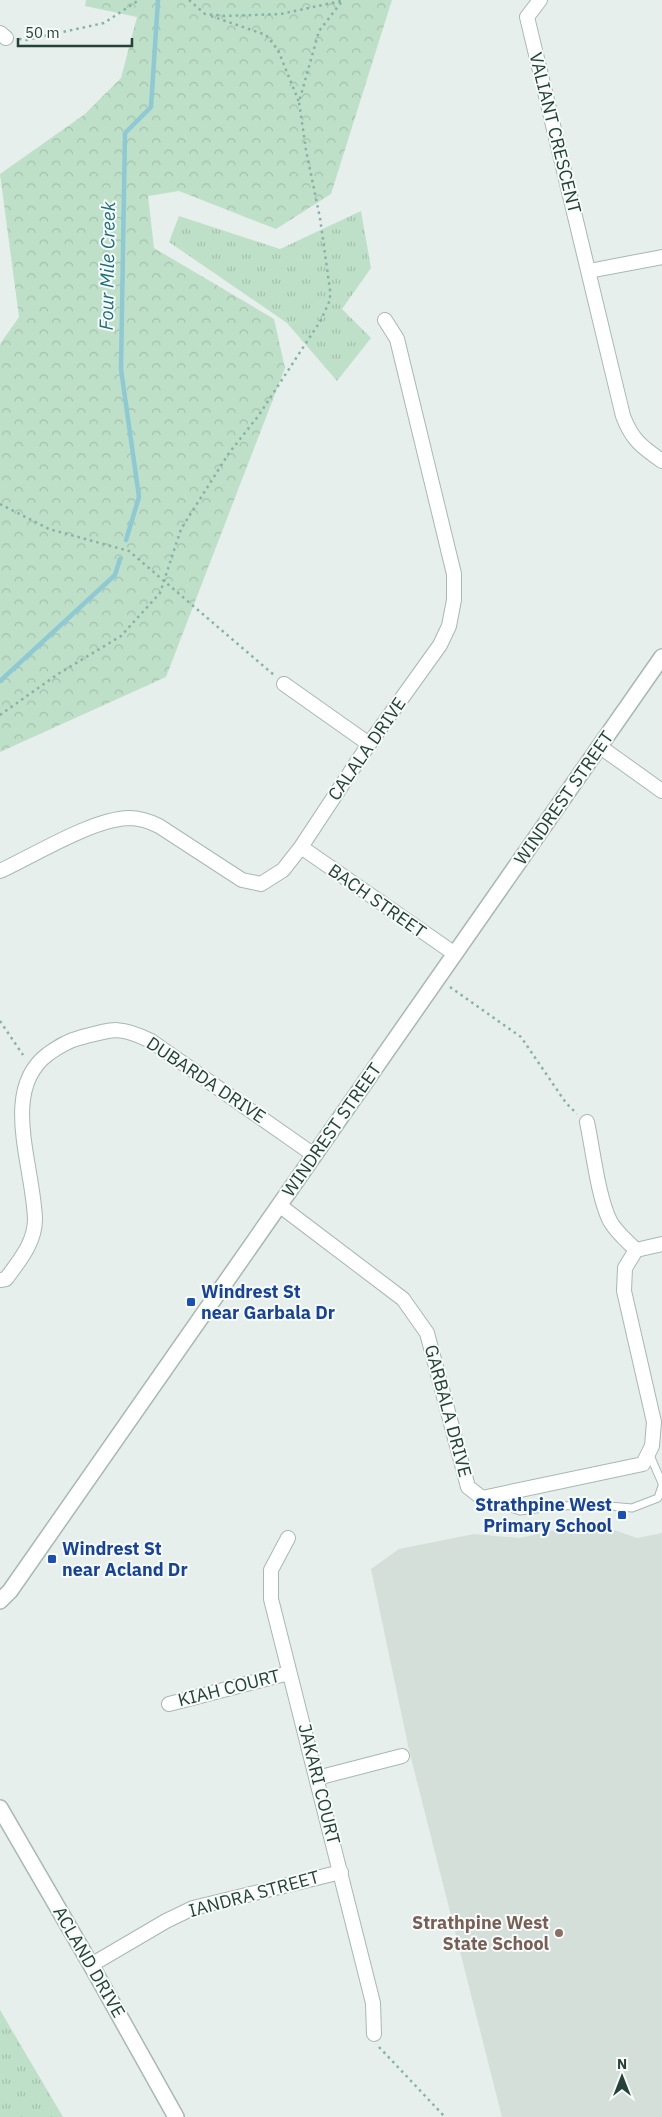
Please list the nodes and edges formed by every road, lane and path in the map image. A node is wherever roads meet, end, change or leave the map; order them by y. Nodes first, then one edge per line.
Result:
1 (139, 0) edge
2 (190, 0) edge
3 (540, 0) edge
4 (343, 1) edge
5 (205, 14) junction
6 (3, 35) edge
7 (299, 102) junction
8 (662, 258) edge
9 (588, 271) junction
10 (385, 320) dead end
11 (662, 461) edge
12 (0, 504) edge
13 (164, 582) junction
14 (662, 657) edge
15 (284, 684) joint
16 (0, 715) edge
17 (369, 744) junction
18 (599, 746) junction
19 (662, 791) edge
20 (301, 847) junction
21 (0, 872) edge
22 (455, 954) junction
23 (449, 986) dead end
24 (0, 1020) edge
25 (23, 1055) dead end
26 (587, 1122) joint
27 (314, 1155) junction
28 (279, 1205) junction
29 (662, 1244) edge
30 (636, 1250) junction
31 (0, 1280) edge
32 (649, 1452) junction
33 (662, 1485) edge
34 (482, 1498) junction
35 (288, 1538) dead end
36 (0, 1601) edge
37 (290, 1673) junction
38 (169, 1704) dead end
39 (402, 1756) dead end
40 (318, 1778) junction
41 (0, 1808) edge
42 (341, 1872) junction
43 (91, 1965) junction
44 (374, 2034) joint
45 (176, 2117) edge
46 (445, 2117) edge

1 - 6 path
2 - 5 path
3 - 9 street, VALIANT CRESCENT
4 - 5 path
4 - 7 path
5 - 7 path
7 - 13 path
8 - 9 street
9 - 11 street, VALIANT CRESCENT
10 - 17 street, CALALA DRIVE
12 - 13 path
13 - 15 path
13 - 16 path
14 - 18 street, WINDREST STREET
15 - 17 street
17 - 20 street, CALALA DRIVE
18 - 19 street
18 - 22 street, WINDREST STREET
20 - 21 street, CALALA DRIVE
20 - 22 street, BACH STREET
22 - 27 street, WINDREST STREET
23 - 26 path
24 - 25 path
26 - 30 street
27 - 28 street, WINDREST STREET
27 - 31 street, DUBARDA DRIVE
28 - 34 street, GARBALA DRIVE
28 - 36 street, WINDREST STREET
29 - 30 street
30 - 32 street
32 - 33 lane, GARBALA DRIVE
32 - 34 street, GARBALA DRIVE
33 - 34 lane, GARBALA DRIVE
35 - 37 street, JAKARI COURT
37 - 38 street, KIAH COURT
37 - 40 street, JAKARI COURT
39 - 40 street
40 - 42 street, JAKARI COURT
41 - 43 street, ACLAND DRIVE
42 - 43 street, IANDRA STREET
42 - 44 street, JAKARI COURT
43 - 45 street, ACLAND DRIVE
44 - 46 path

